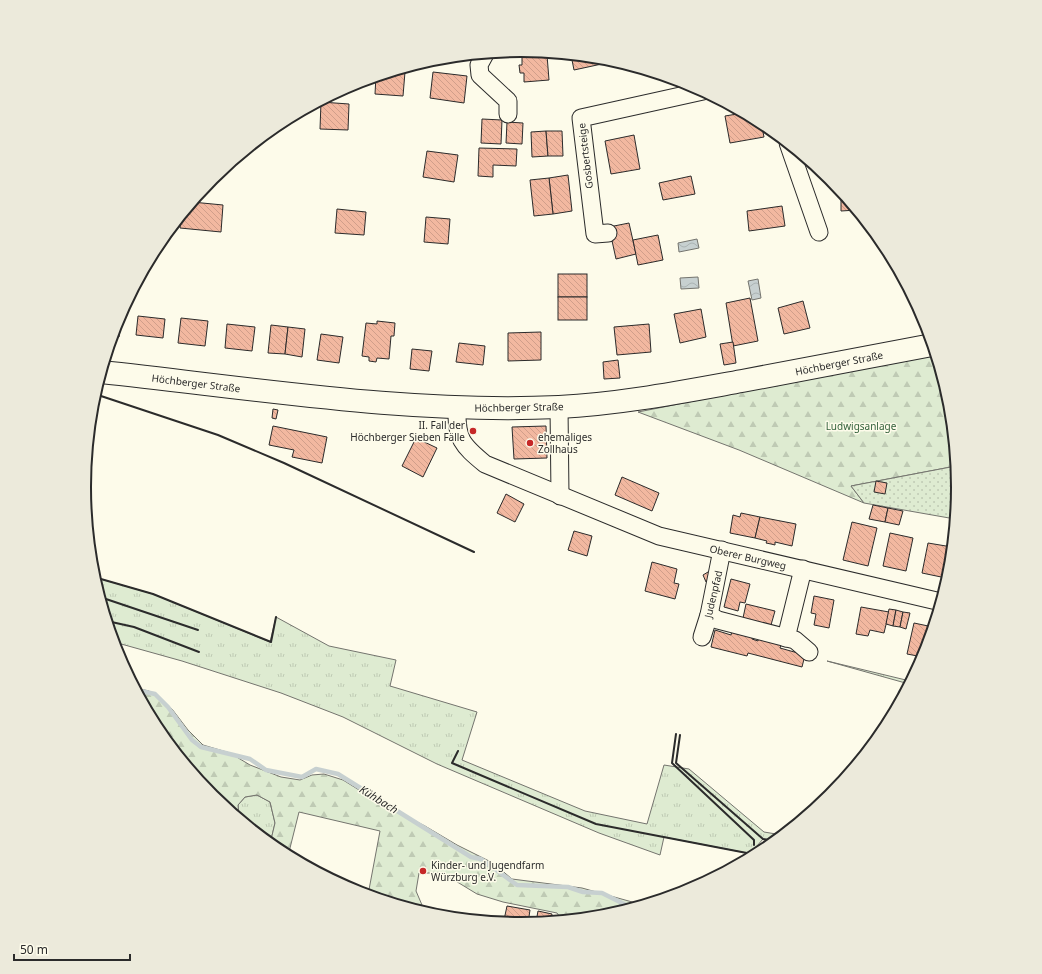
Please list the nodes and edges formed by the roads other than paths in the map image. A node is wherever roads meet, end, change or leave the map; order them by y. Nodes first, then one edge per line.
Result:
1 (482, 59) edge
2 (693, 93) edge
3 (508, 114) dead end
4 (791, 153) edge
5 (819, 232) dead end
6 (608, 233) dead end
7 (927, 346) edge
8 (107, 373) edge
9 (559, 407) junction
10 (457, 408) junction
11 (560, 496) junction
12 (722, 550) junction
13 (803, 570) junction
14 (935, 601) edge
15 (709, 616) junction
16 (702, 637) dead end
17 (786, 638) junction
18 (809, 652) dead end

1 - 3 street
2 - 6 street, Gosbertsteige
4 - 5 street
7 - 9 main road, Höchberger Straße
8 - 10 main road, Höchberger Straße
9 - 10 main road, Höchberger Straße
9 - 11 street
10 - 11 street, Oberer Burgweg
11 - 12 street, Oberer Burgweg
12 - 13 street, Oberer Burgweg
12 - 15 street, Judenpfad
13 - 14 street, Oberer Burgweg
13 - 17 street
15 - 16 street, Judenpfad
15 - 17 street
17 - 18 street

